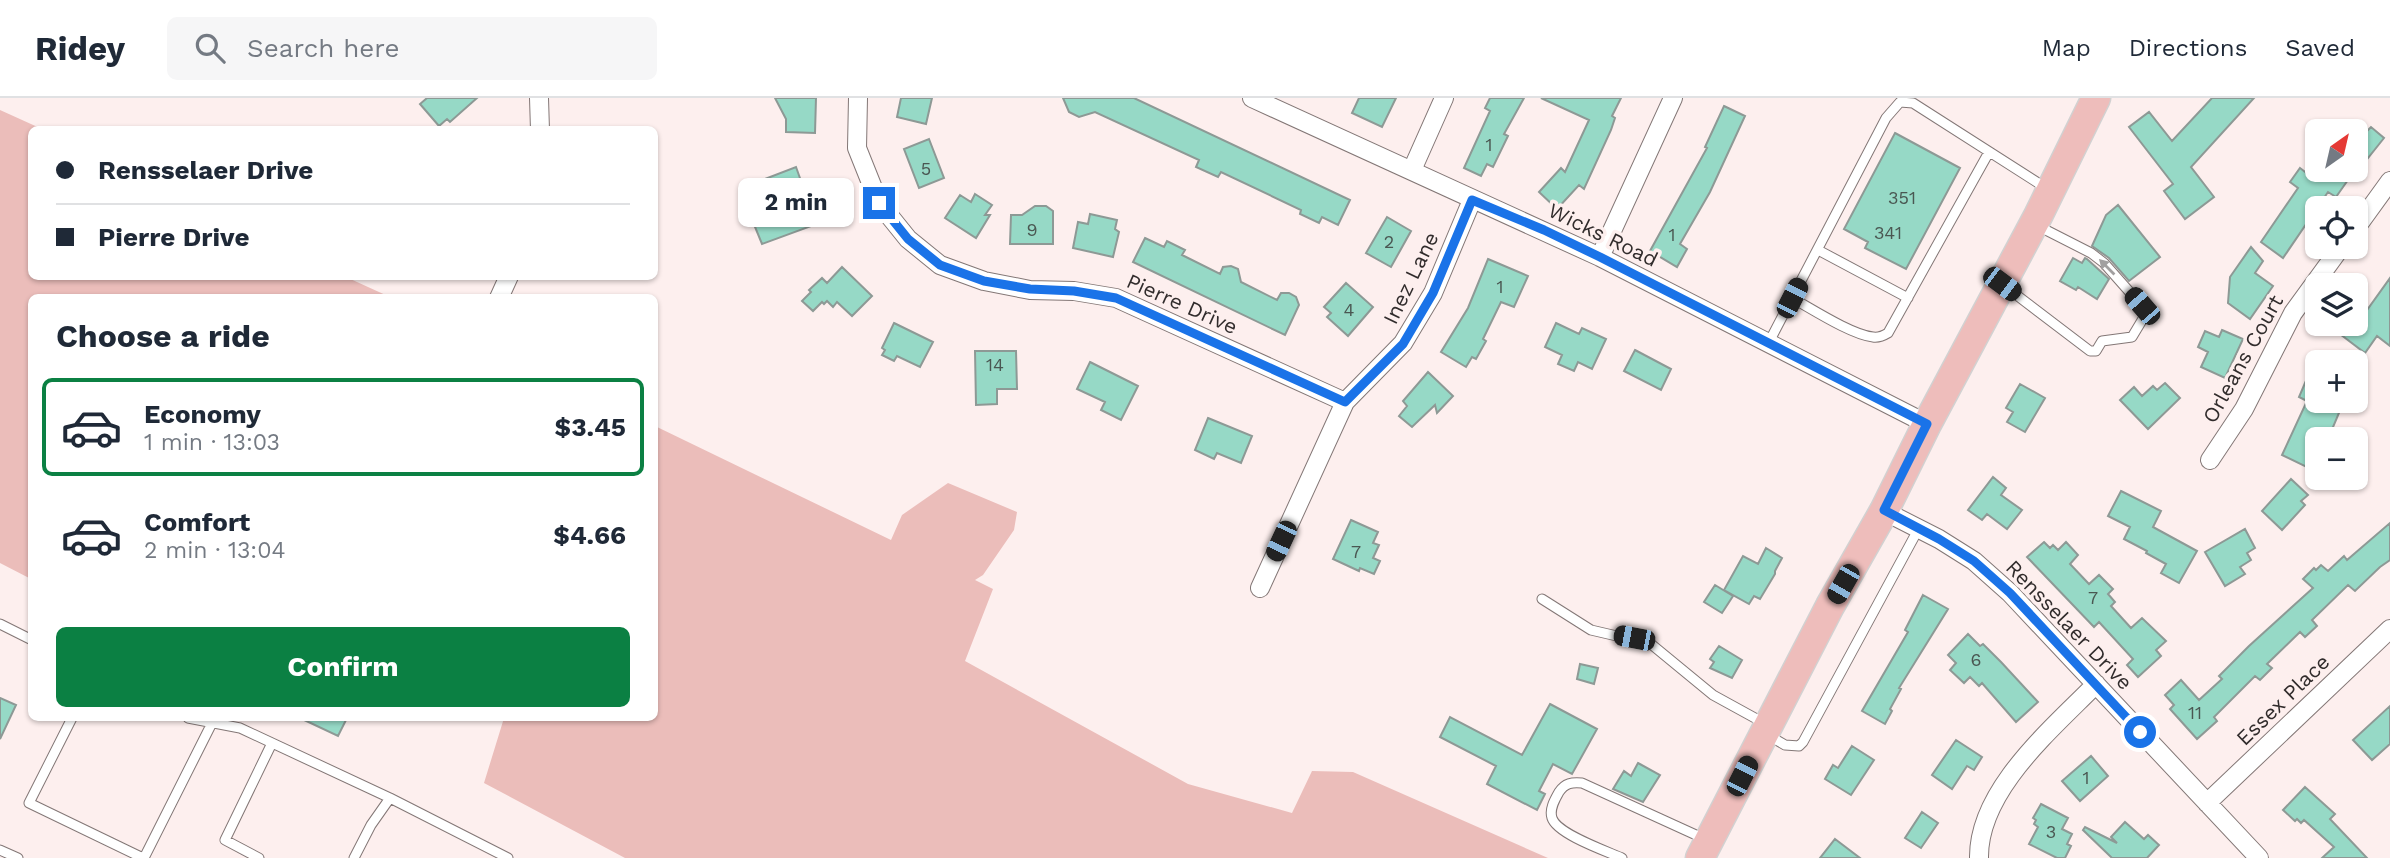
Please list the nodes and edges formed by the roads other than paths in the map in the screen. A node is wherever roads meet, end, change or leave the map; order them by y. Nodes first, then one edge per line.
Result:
1 (539, 98) edge
2 (858, 98) edge
3 (1252, 98) edge
4 (1444, 98) edge
5 (1673, 98) edge
6 (2096, 98) edge
7 (541, 126) edge
8 (1989, 152) junction
9 (1412, 170) junction
10 (2390, 181) edge
11 (2050, 191) junction
12 (1472, 200) junction
13 (2368, 211) edge
14 (2034, 224) junction
15 (1818, 250) junction
16 (1600, 257) junction
17 (2332, 259) edge
18 (2002, 284) junction
19 (1792, 298) junction
20 (1908, 298) junction
21 (1768, 344) junction
22 (1345, 402) junction
23 (1927, 424) junction
24 (2210, 460) dead end
25 (1884, 510) junction
26 (1919, 528) junction
27 (1260, 588) dead end
28 (1542, 599) dead end
29 (0, 624) edge
30 (2390, 629) edge
31 (28, 637) edge
32 (2096, 684) junction
33 (70, 721) edge
34 (202, 721) edge
35 (212, 723) junction
36 (1767, 729) junction
37 (272, 743) junction
38 (390, 798) junction
39 (2207, 803) junction
40 (1704, 849) edge
41 (0, 850) edge
42 (18, 858) edge
43 (144, 858) edge
44 (259, 858) edge
45 (354, 858) edge
46 (508, 858) edge
47 (1622, 858) edge
48 (1979, 858) edge
49 (2259, 858) edge

1 - 7 street
2 - 22 street, Pierre Drive
3 - 9 street, Wicks Road
4 - 9 street
5 - 16 street
6 - 11 main road
8 - 11 lane
8 - 15 lane
8 - 20 lane
9 - 12 street, Wicks Road
10 - 13 street
11 - 14 main road
12 - 16 street, Wicks Road
12 - 22 street, Inez Lane
14 - 18 main road
18 -> 14 lane
15 - 19 lane
15 - 20 lane
16 - 21 street, Wicks Road
17 - 24 street, Orleans Court
18 - 23 main road
19 - 20 lane
19 - 21 lane
21 - 23 street, Wicks Road
22 - 27 street, Inez Lane
23 - 25 main road
25 - 26 street, Rensselaer Drive
25 - 36 main road
26 - 32 street, Rensselaer Drive
26 - 36 lane
28 - 36 lane
29 - 31 lane
30 - 39 street, Essex Place
32 - 39 street, Rensselaer Drive
32 - 48 street
33 - 43 lane
34 - 35 lane
35 - 37 lane
35 - 43 lane
36 - 40 main road
37 - 38 lane
37 - 44 lane
38 - 45 lane
38 - 46 lane
39 - 49 street, Rensselaer Drive
40 - 47 lane
41 - 42 lane

